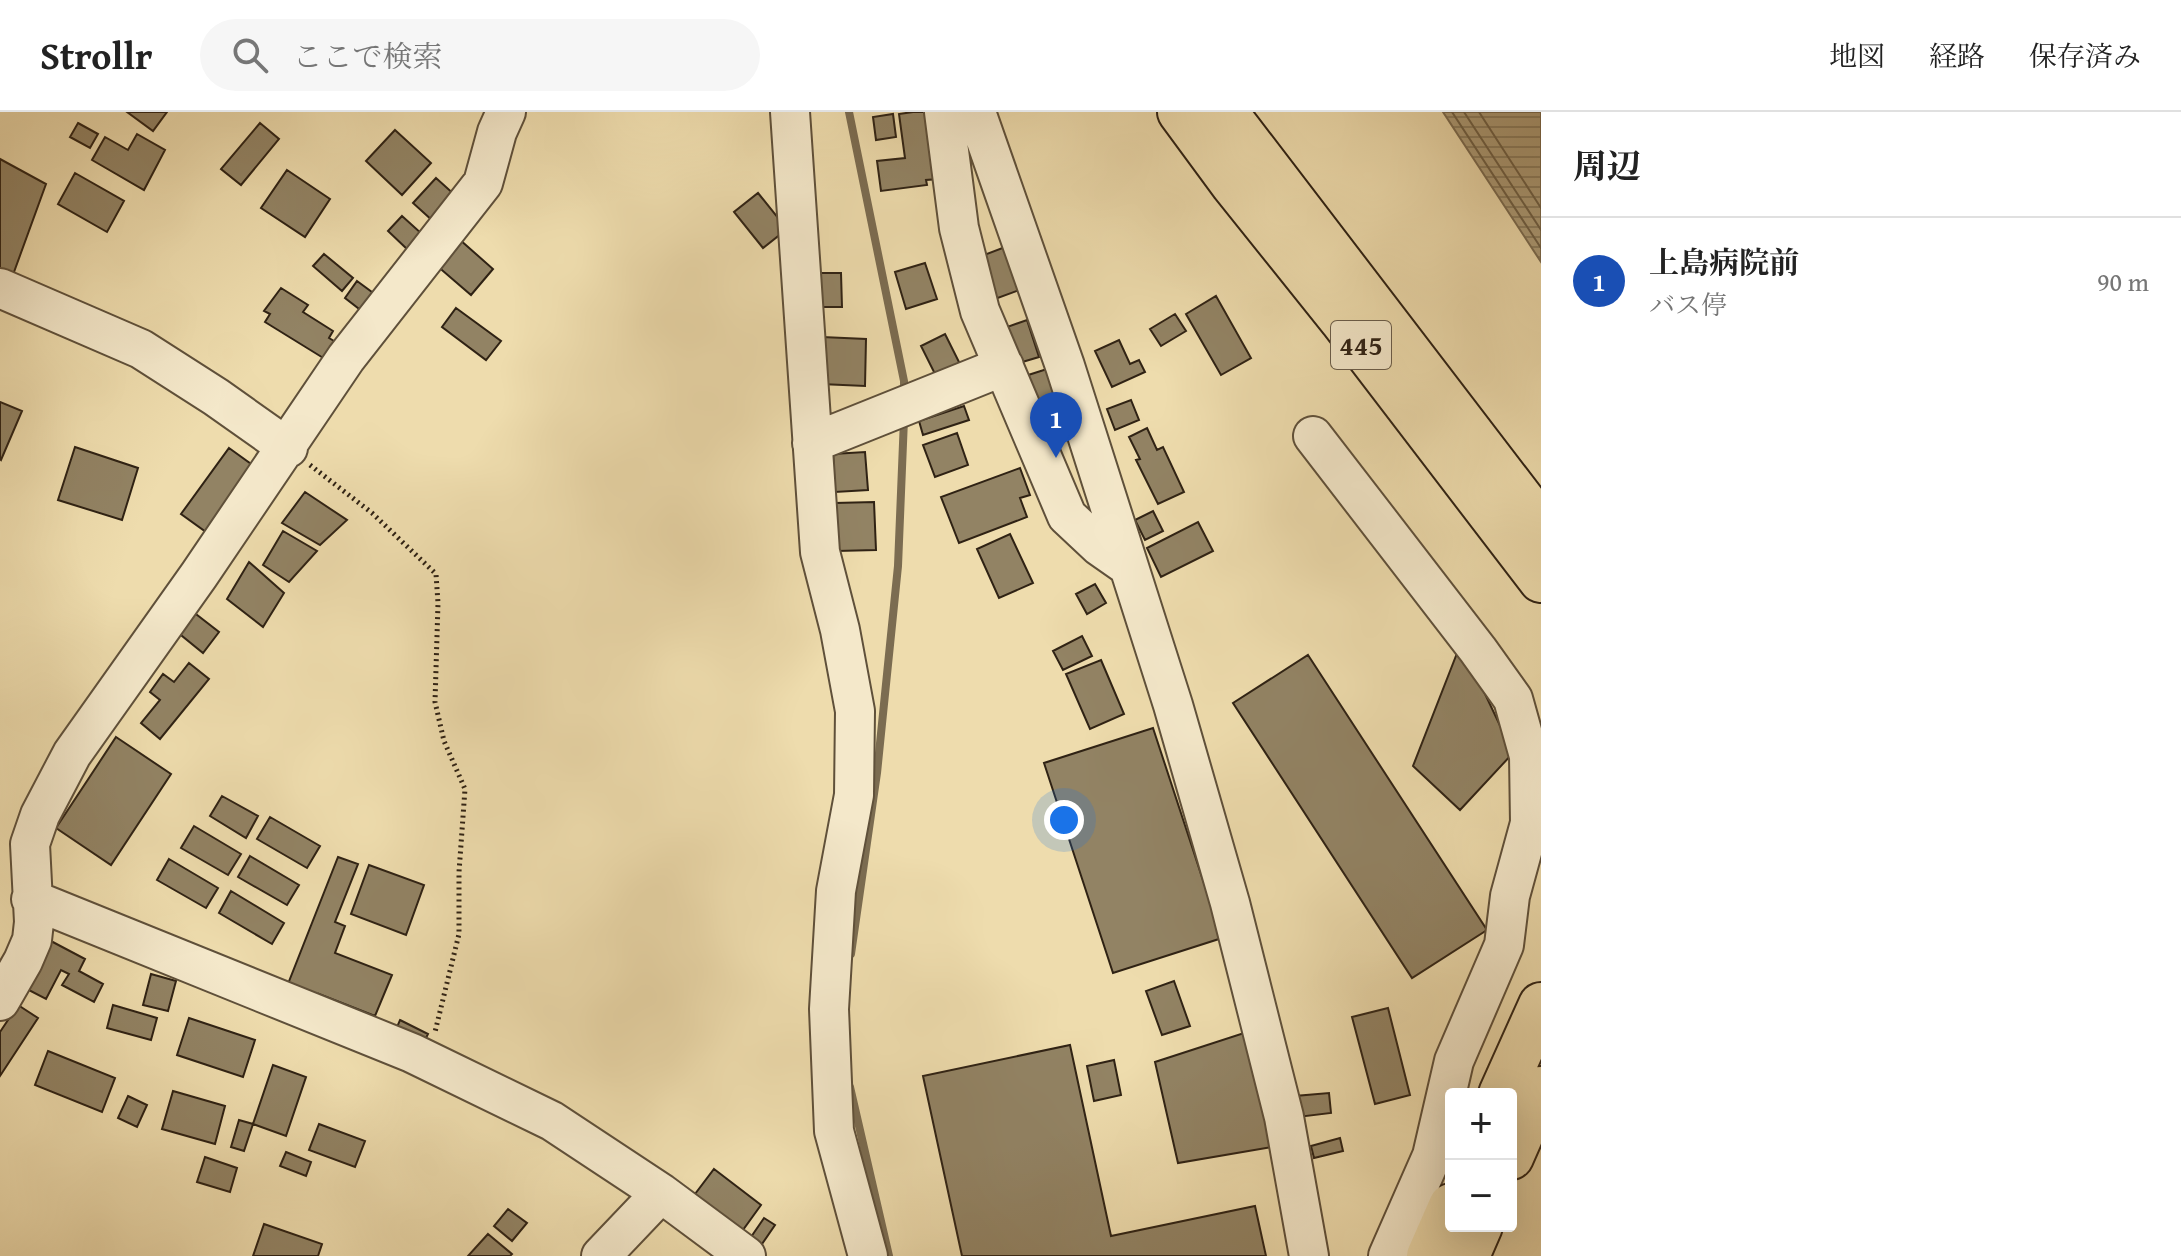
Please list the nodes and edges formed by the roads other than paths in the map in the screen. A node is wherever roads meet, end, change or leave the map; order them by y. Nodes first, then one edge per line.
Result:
1 (790, 112) edge
2 (944, 112) edge
3 (976, 112) edge
4 (1180, 112) edge
5 (1225, 112) edge
6 (494, 119) edge
7 (0, 288) edge
8 (1004, 366) junction
9 (1313, 436) dead end
10 (812, 443) junction
11 (288, 448) junction
12 (1541, 525) edge
13 (1129, 567) junction
14 (1541, 580) edge
15 (1536, 826) edge
16 (15, 853) edge
17 (31, 899) junction
18 (0, 1001) edge
19 (1541, 1005) edge
20 (1504, 1088) edge
21 (1541, 1089) edge
22 (1517, 1143) edge
23 (661, 1193) junction
24 (1445, 1220) edge
25 (1477, 1232) edge
26 (601, 1256) edge
27 (746, 1256) edge
28 (868, 1256) edge
29 (1309, 1256) edge
30 (1388, 1256) edge
31 (1429, 1256) edge
32 (1467, 1256) edge

1 - 10 street
2 - 8 street
3 - 13 street
4 - 14 highway, 445
5 - 12 highway, 445
6 - 11 street
7 - 11 street
8 - 10 street
8 - 13 street
9 - 15 street
10 - 28 street
11 - 16 street
13 - 29 street
15 - 30 street
16 - 17 street
17 - 18 street
17 - 23 street
19 - 20 highway
21 - 22 highway
23 - 26 street
23 - 27 street
24 - 31 highway
25 - 32 highway

